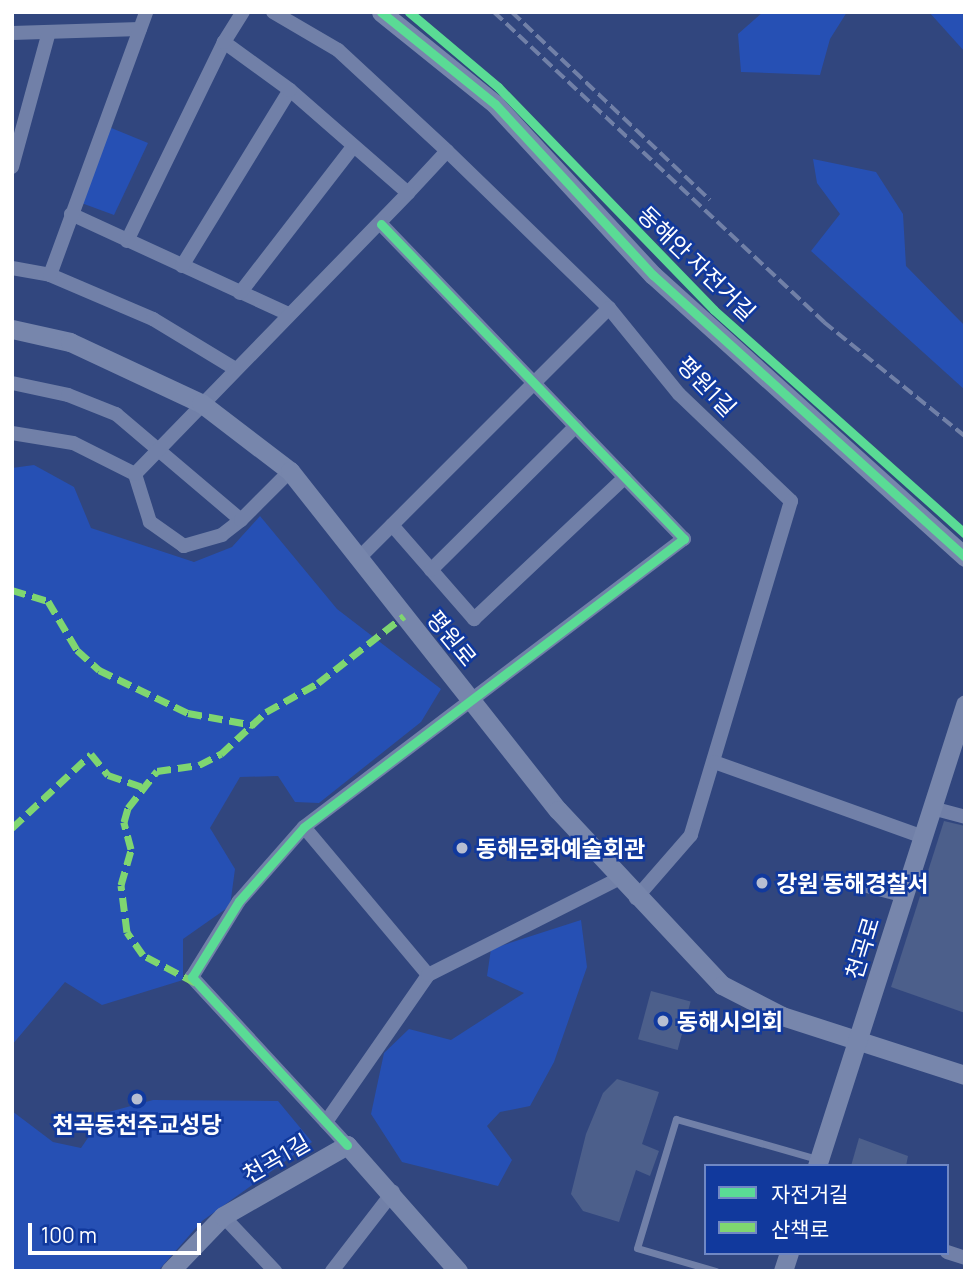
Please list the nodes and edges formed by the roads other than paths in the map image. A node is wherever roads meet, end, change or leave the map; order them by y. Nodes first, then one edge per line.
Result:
1 (146, 12) edge
2 (243, 12) edge
3 (273, 12) edge
4 (381, 12) edge
5 (139, 29) junction
6 (48, 32) junction
7 (12, 33) edge
8 (224, 42) junction
9 (290, 90) junction
10 (353, 146) junction
11 (447, 151) junction
12 (12, 167) edge
13 (408, 193) junction
14 (71, 214) junction
15 (381, 223) junction
16 (127, 241) junction
17 (182, 266) junction
18 (12, 268) edge
19 (50, 275) junction
20 (240, 293) junction
21 (609, 308) junction
22 (288, 314) junction
23 (12, 329) edge
24 (234, 368) junction
25 (534, 382) junction
26 (12, 383) edge
27 (201, 403) junction
28 (576, 426) junction
29 (12, 432) edge
30 (161, 447) junction
31 (290, 471) junction
32 (135, 474) junction
33 (625, 477) junction
34 (241, 520) junction
35 (392, 525) junction
36 (965, 557) edge
37 (358, 559) junction
38 (431, 570) junction
39 (470, 699) junction
40 (963, 715) edge
41 (714, 762) junction
42 (932, 808) junction
43 (965, 817) edge
44 (304, 827) junction
45 (923, 837) junction
46 (824, 878) dead end
47 (618, 879) junction
48 (636, 898) junction
49 (903, 899) junction
50 (428, 975) junction
51 (859, 1041) junction
52 (965, 1074) edge
53 (326, 1122) junction
54 (347, 1145) junction
55 (818, 1163) edge
56 (393, 1192) junction
57 (223, 1216) junction
58 (170, 1271) edge
59 (275, 1271) edge
60 (332, 1271) edge
61 (458, 1271) edge
62 (716, 1271) edge

1 - 5 street
2 - 8 street
3 - 11 street, 평원1길
4 - 36 street
5 - 6 street
5 - 14 street
6 - 7 street
6 - 12 street
8 - 9 street
8 - 16 street
9 - 10 street
9 - 17 street
10 - 13 street
10 - 20 street
11 - 13 street
11 - 21 street, 평원1길
13 - 15 street
14 - 16 street
14 - 19 street
15 - 22 street
15 - 25 street
16 - 17 street
17 - 20 street
18 - 19 street
19 - 24 street
20 - 22 street
21 - 25 street
21 - 41 street, 평원1길
22 - 24 street
23 - 27 street, 평원로
24 - 27 street
25 - 28 street
25 - 35 street
26 - 30 street
27 - 30 street
27 - 31 street, 평원로
28 - 33 street
28 - 38 street
29 - 32 street
30 - 32 street
30 - 34 street
31 - 34 street
31 - 37 street, 평원로
32 - 34 street
33 - 38 street
33 - 39 street
35 - 37 street
35 - 38 street
37 - 39 street, 평원로
39 - 44 street
39 - 47 street, 평원로
40 - 42 street, 천곡로
41 - 45 street
41 - 48 street, 평원1길
42 - 43 street
42 - 45 street, 천곡로
44 - 50 street
44 - 53 street
45 - 49 street, 천곡로
46 - 49 lane
47 - 48 street, 평원로
47 - 50 street
48 - 51 street, 평원로
49 - 51 street, 천곡로
50 - 53 street
51 - 52 street, 평원로
51 - 55 street, 천곡로
53 - 54 street
54 - 56 street, 천곡1길
54 - 57 street, 천곡1길
55 - 62 lane
56 - 60 street
56 - 61 street, 천곡1길
57 - 58 street, 천곡1길
57 - 59 street

